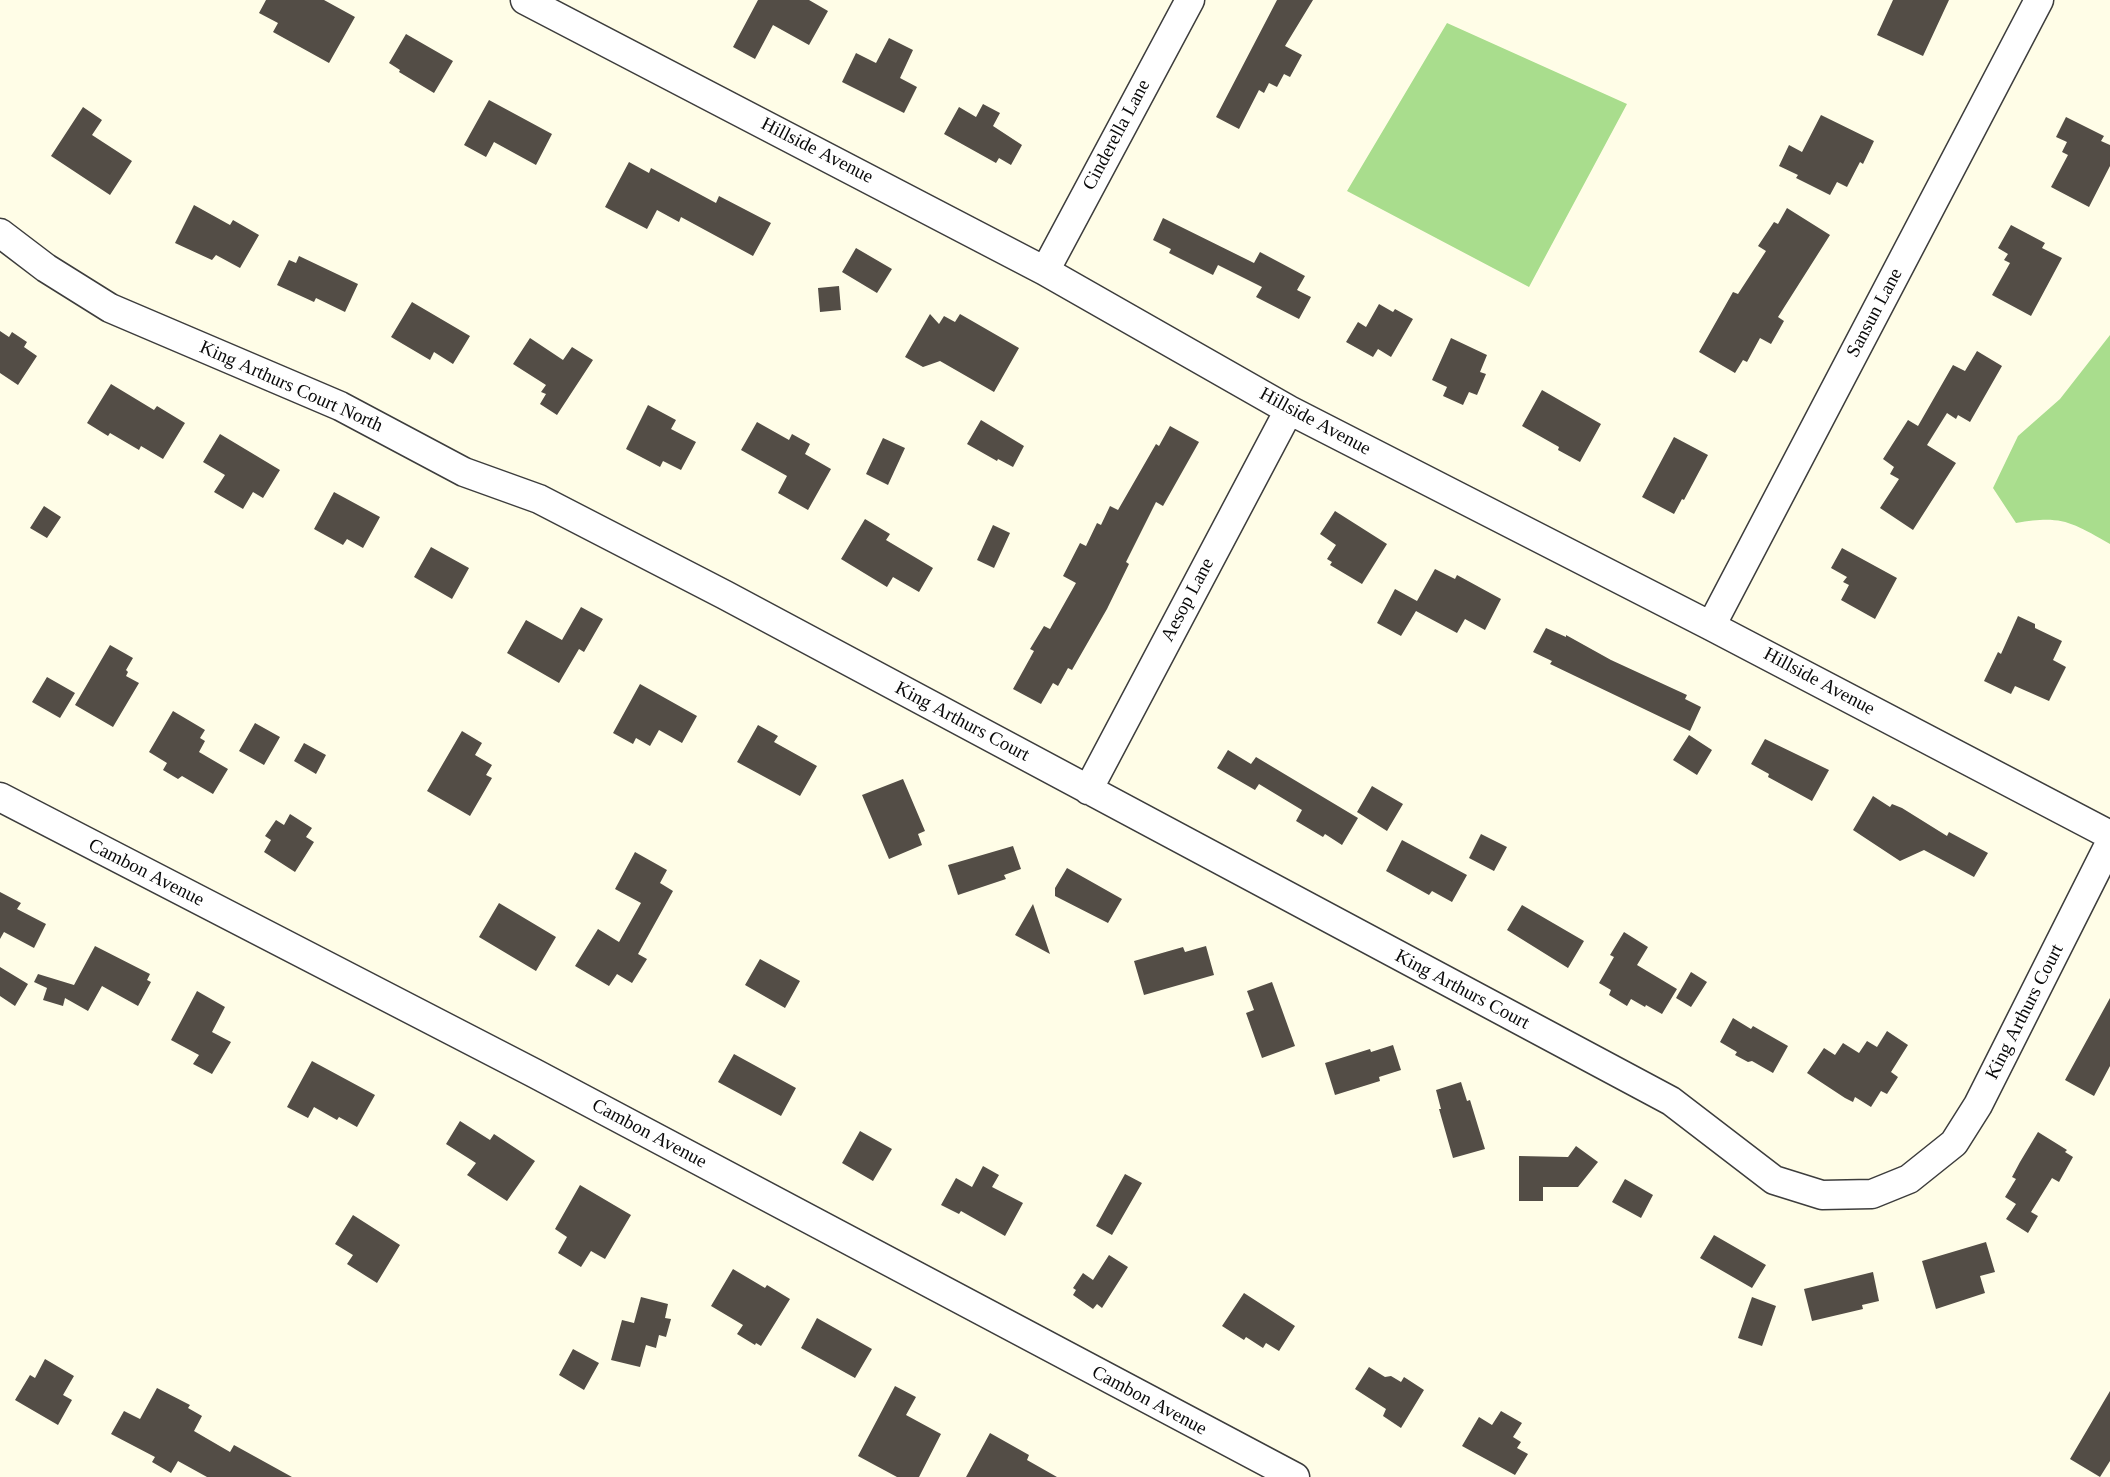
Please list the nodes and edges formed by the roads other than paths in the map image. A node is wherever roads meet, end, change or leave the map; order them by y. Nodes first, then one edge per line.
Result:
1 (525, 0) edge
2 (1190, 0) edge
3 (2039, 0) edge
4 (0, 233) edge
5 (1045, 271) junction
6 (1289, 410) junction
7 (664, 565) joint
8 (1711, 626) junction
9 (1088, 790) junction
10 (0, 797) edge
11 (2110, 835) edge
12 (2110, 843) edge
13 (1295, 1477) edge

1 - 5 street, Hillside Avenue
2 - 5 street, Cinderella Lane
3 - 8 street, Sansun Lane
4 - 7 street, King Arthurs Court North
5 - 6 street, Hillside Avenue
6 - 8 street, Hillside Avenue
6 - 9 street, Aesop Lane
7 - 9 street, King Arthurs Court
8 - 11 street, Hillside Avenue
9 - 12 street, King Arthurs Court
10 - 13 street, Cambon Avenue

